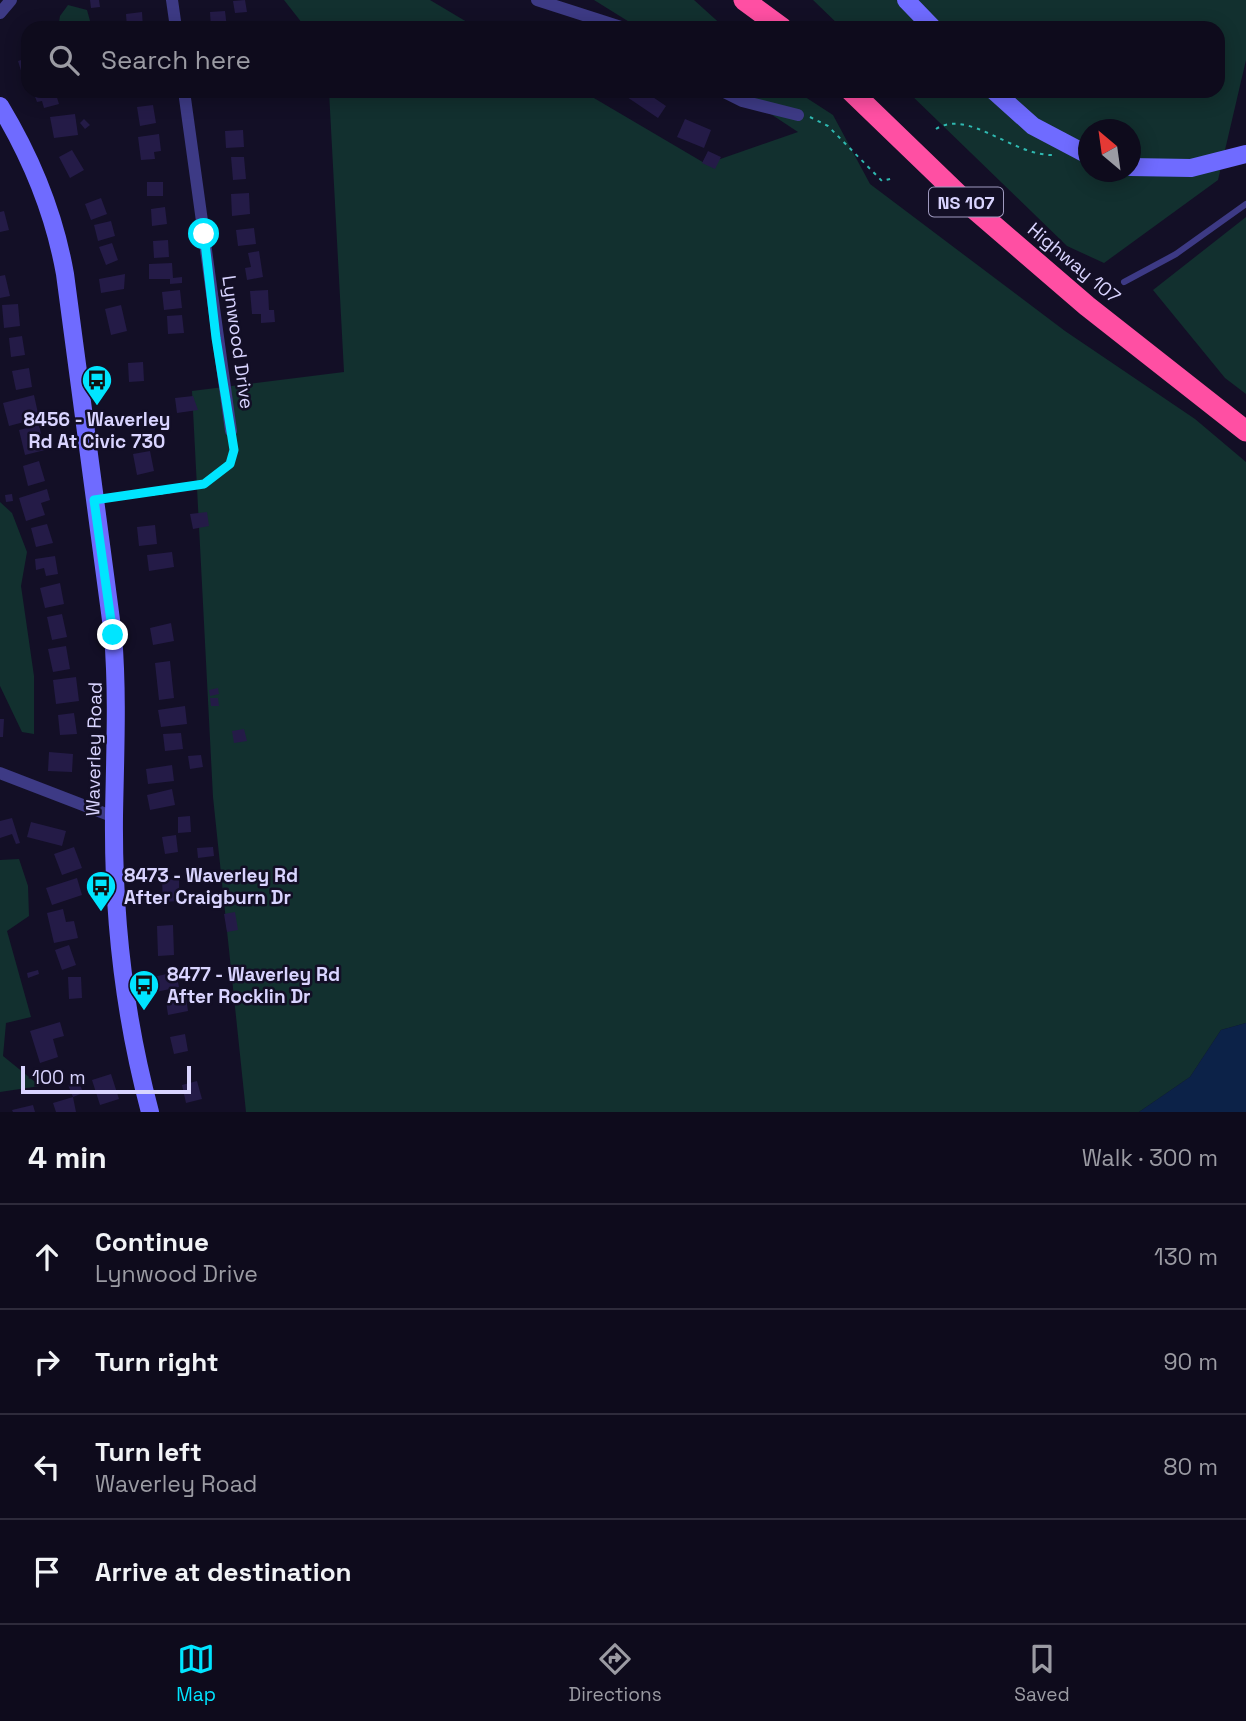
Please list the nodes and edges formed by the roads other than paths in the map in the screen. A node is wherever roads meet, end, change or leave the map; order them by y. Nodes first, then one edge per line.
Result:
1 (11, 0) edge
2 (172, 0) edge
3 (537, 0) edge
4 (744, 0) edge
5 (752, 0) edge
6 (762, 0) edge
7 (906, 0) edge
8 (0, 13) edge
9 (175, 21) edge
10 (602, 21) edge
11 (774, 21) edge
12 (776, 21) edge
13 (778, 21) edge
14 (926, 21) edge
15 (185, 98) edge
16 (736, 98) edge
17 (858, 98) edge
18 (1002, 98) edge
19 (0, 106) edge
20 (798, 115) road end
21 (1078, 150) edge
22 (1246, 154) edge
23 (1141, 167) edge
24 (1246, 204) edge
25 (1124, 282) dead end
26 (231, 431) road end
27 (1246, 431) edge
28 (0, 773) edge
29 (114, 817) junction
30 (150, 1112) edge

1 - 8 street
2 - 9 street
3 - 10 street
4 - 11 highway
5 - 12 highway
6 - 13 highway
7 - 14 main road
15 - 26 street, Lynwood Drive
16 - 20 street
17 - 27 highway, Highway 107 / NS 107
18 - 21 main road
19 - 29 main road, Waverley Road
22 - 23 main road
24 - 25 lane
28 - 29 street
29 - 30 main road, Waverley Road

